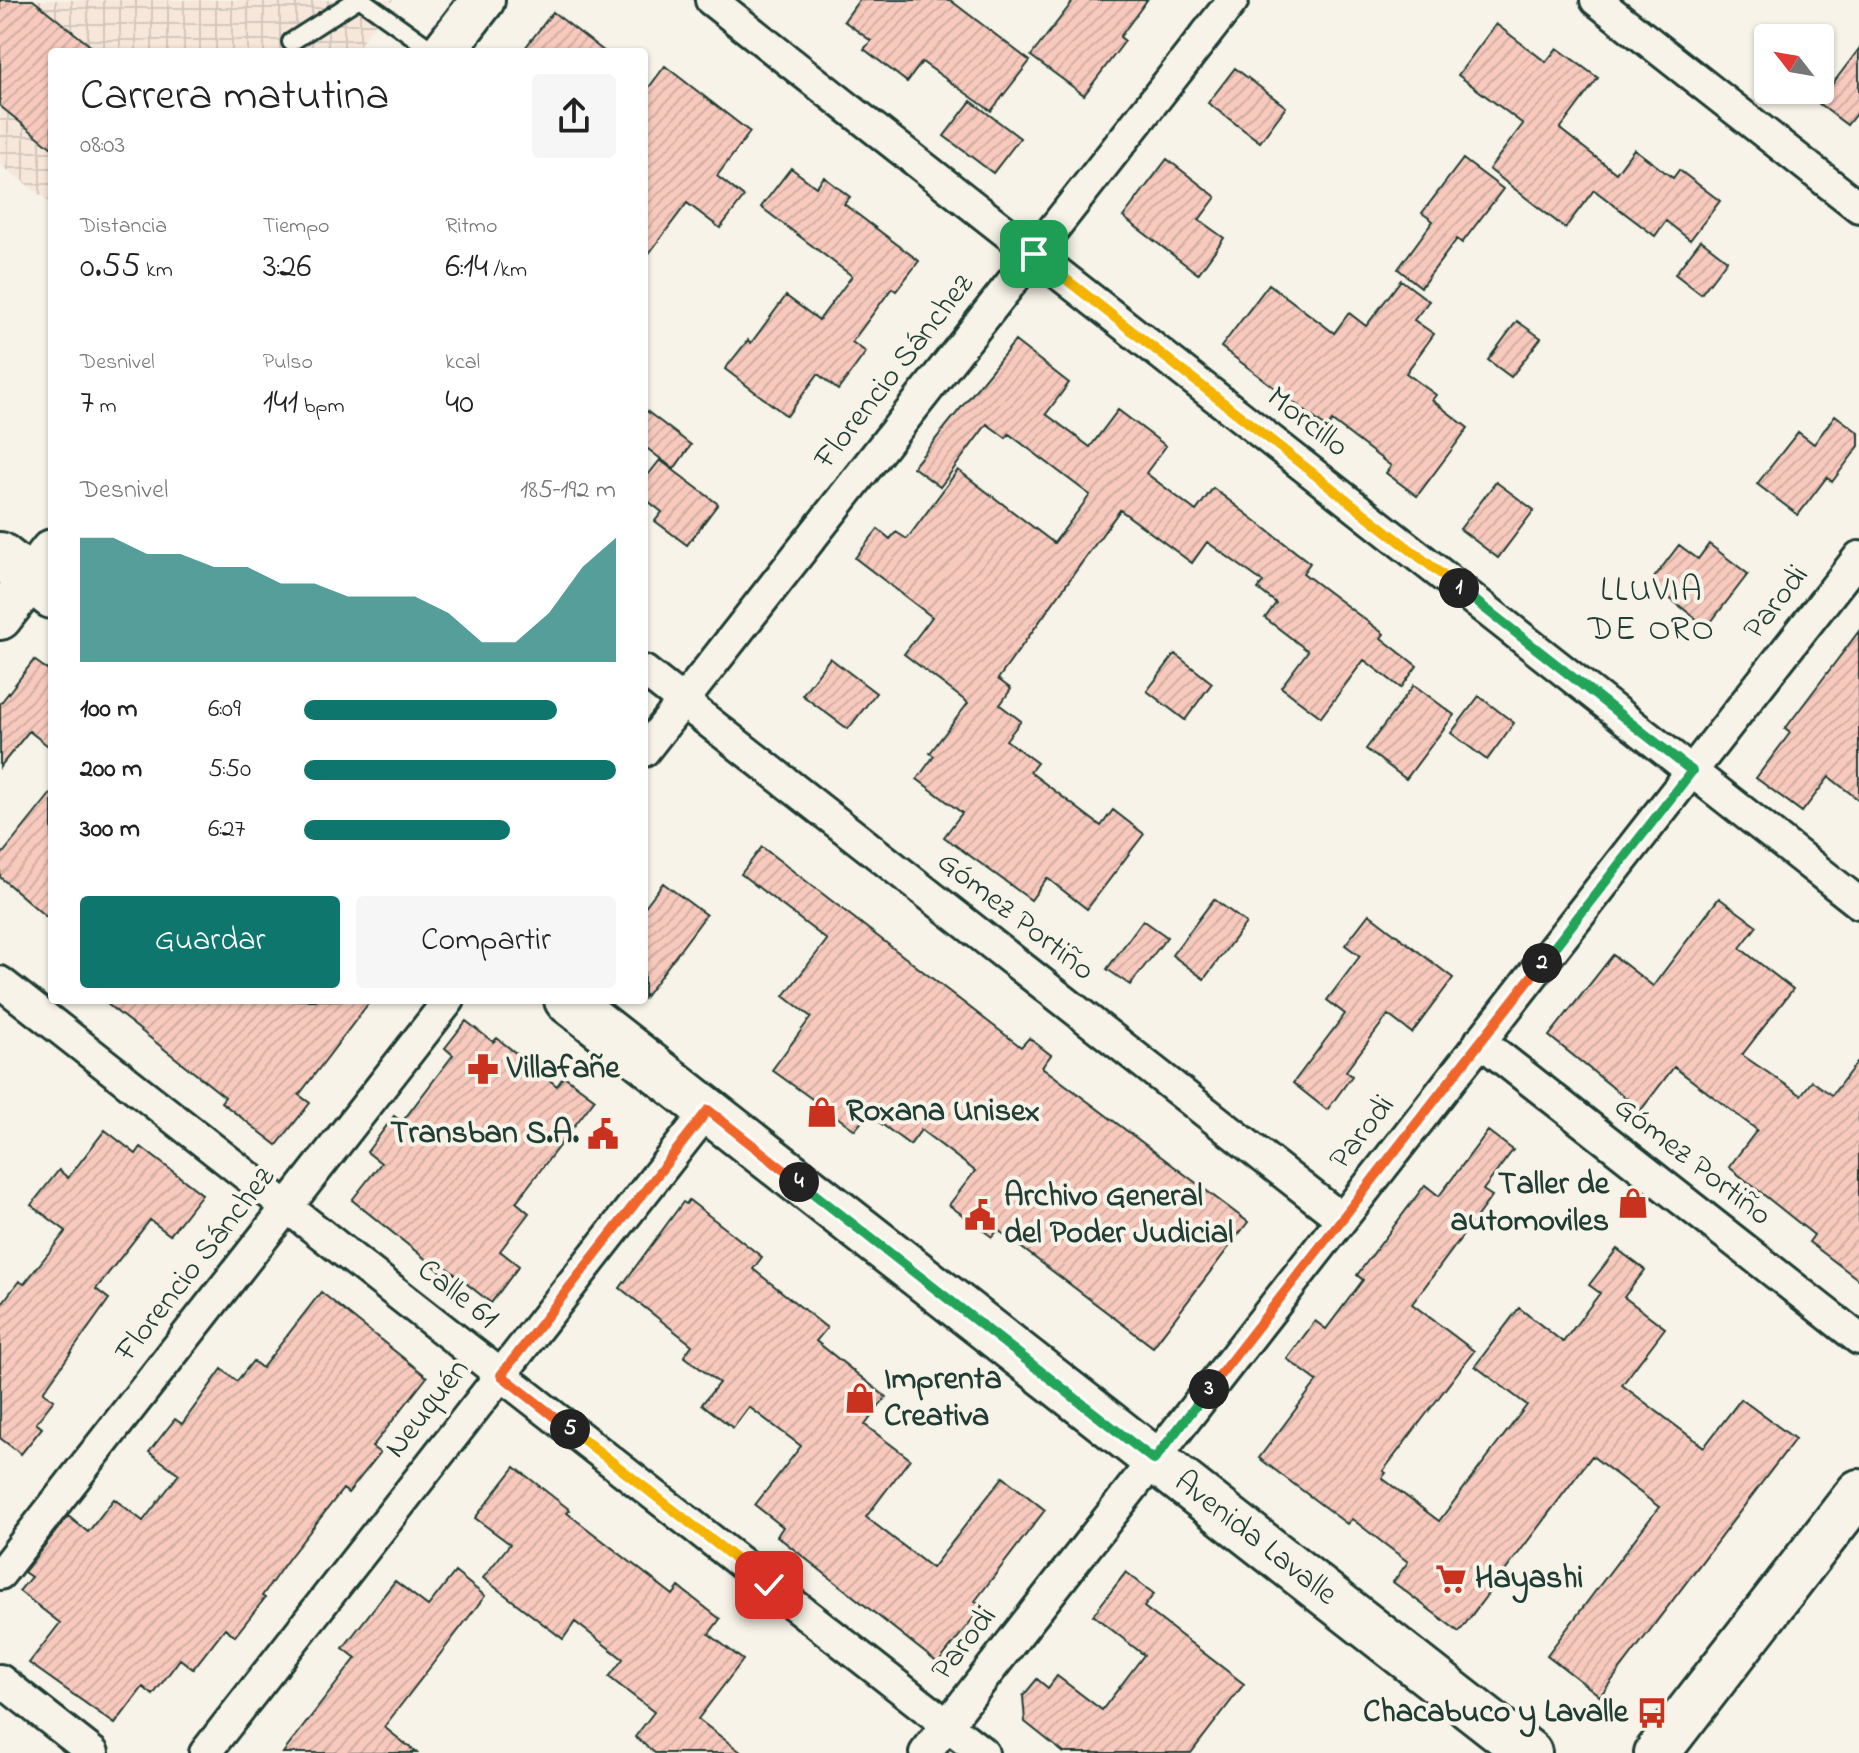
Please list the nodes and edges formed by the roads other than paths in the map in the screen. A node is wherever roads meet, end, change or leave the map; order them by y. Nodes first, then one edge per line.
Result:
1 (359, 0) edge
2 (483, 0) edge
3 (711, 0) edge
4 (1233, 0) edge
5 (1596, 0) edge
6 (291, 42) dead end
7 (429, 48) edge
8 (446, 48) edge
9 (1859, 207) edge
10 (1034, 254) junction
11 (1859, 557) edge
12 (34, 570) edge
13 (0, 618) edge
14 (648, 674) edge
15 (683, 701) junction
16 (648, 746) edge
17 (1692, 771) junction
18 (1859, 903) edge
19 (0, 982) edge
20 (446, 1004) edge
21 (572, 1004) edge
22 (1480, 1041) junction
23 (708, 1110) junction
24 (287, 1207) junction
25 (1342, 1219) junction
26 (1859, 1339) edge
27 (501, 1375) junction
28 (1154, 1460) junction
29 (1859, 1492) edge
30 (0, 1574) edge
31 (0, 1680) edge
32 (947, 1725) junction
33 (93, 1753) edge
34 (205, 1753) edge
35 (925, 1753) edge
36 (983, 1753) edge
37 (1529, 1753) edge
38 (1657, 1753) edge

1 - 6 lane
1 - 7 lane
2 - 8 main road
3 - 10 street, Morcillo
4 - 10 street, Florencio Sánchez
5 - 9 street
10 - 15 street, Florencio Sánchez
10 - 17 street, Morcillo
11 - 17 street, Parodi
12 - 13 main road
14 - 15 street, Gómez Portiño
15 - 16 street, Florencio Sánchez
15 - 25 street, Gómez Portiño
17 - 18 street, Morcillo
17 - 22 street, Parodi
19 - 24 street, Calle 61
20 - 24 street, Florencio Sánchez
21 - 23 main road, Avenida Lavalle
22 - 25 street, Parodi
22 - 26 street, Gómez Portiño
23 - 27 street, Neuquén
23 - 28 main road, Avenida Lavalle
24 - 27 street, Calle 61
24 - 30 street, Florencio Sánchez
25 - 28 street, Parodi
27 - 32 street, Calle 61
27 - 34 street, Neuquén
28 - 32 street, Parodi
28 - 37 main road, Avenida Lavalle
29 - 38 main road
31 - 33 street
32 - 35 street, Parodi
32 - 36 street, Calle 61

